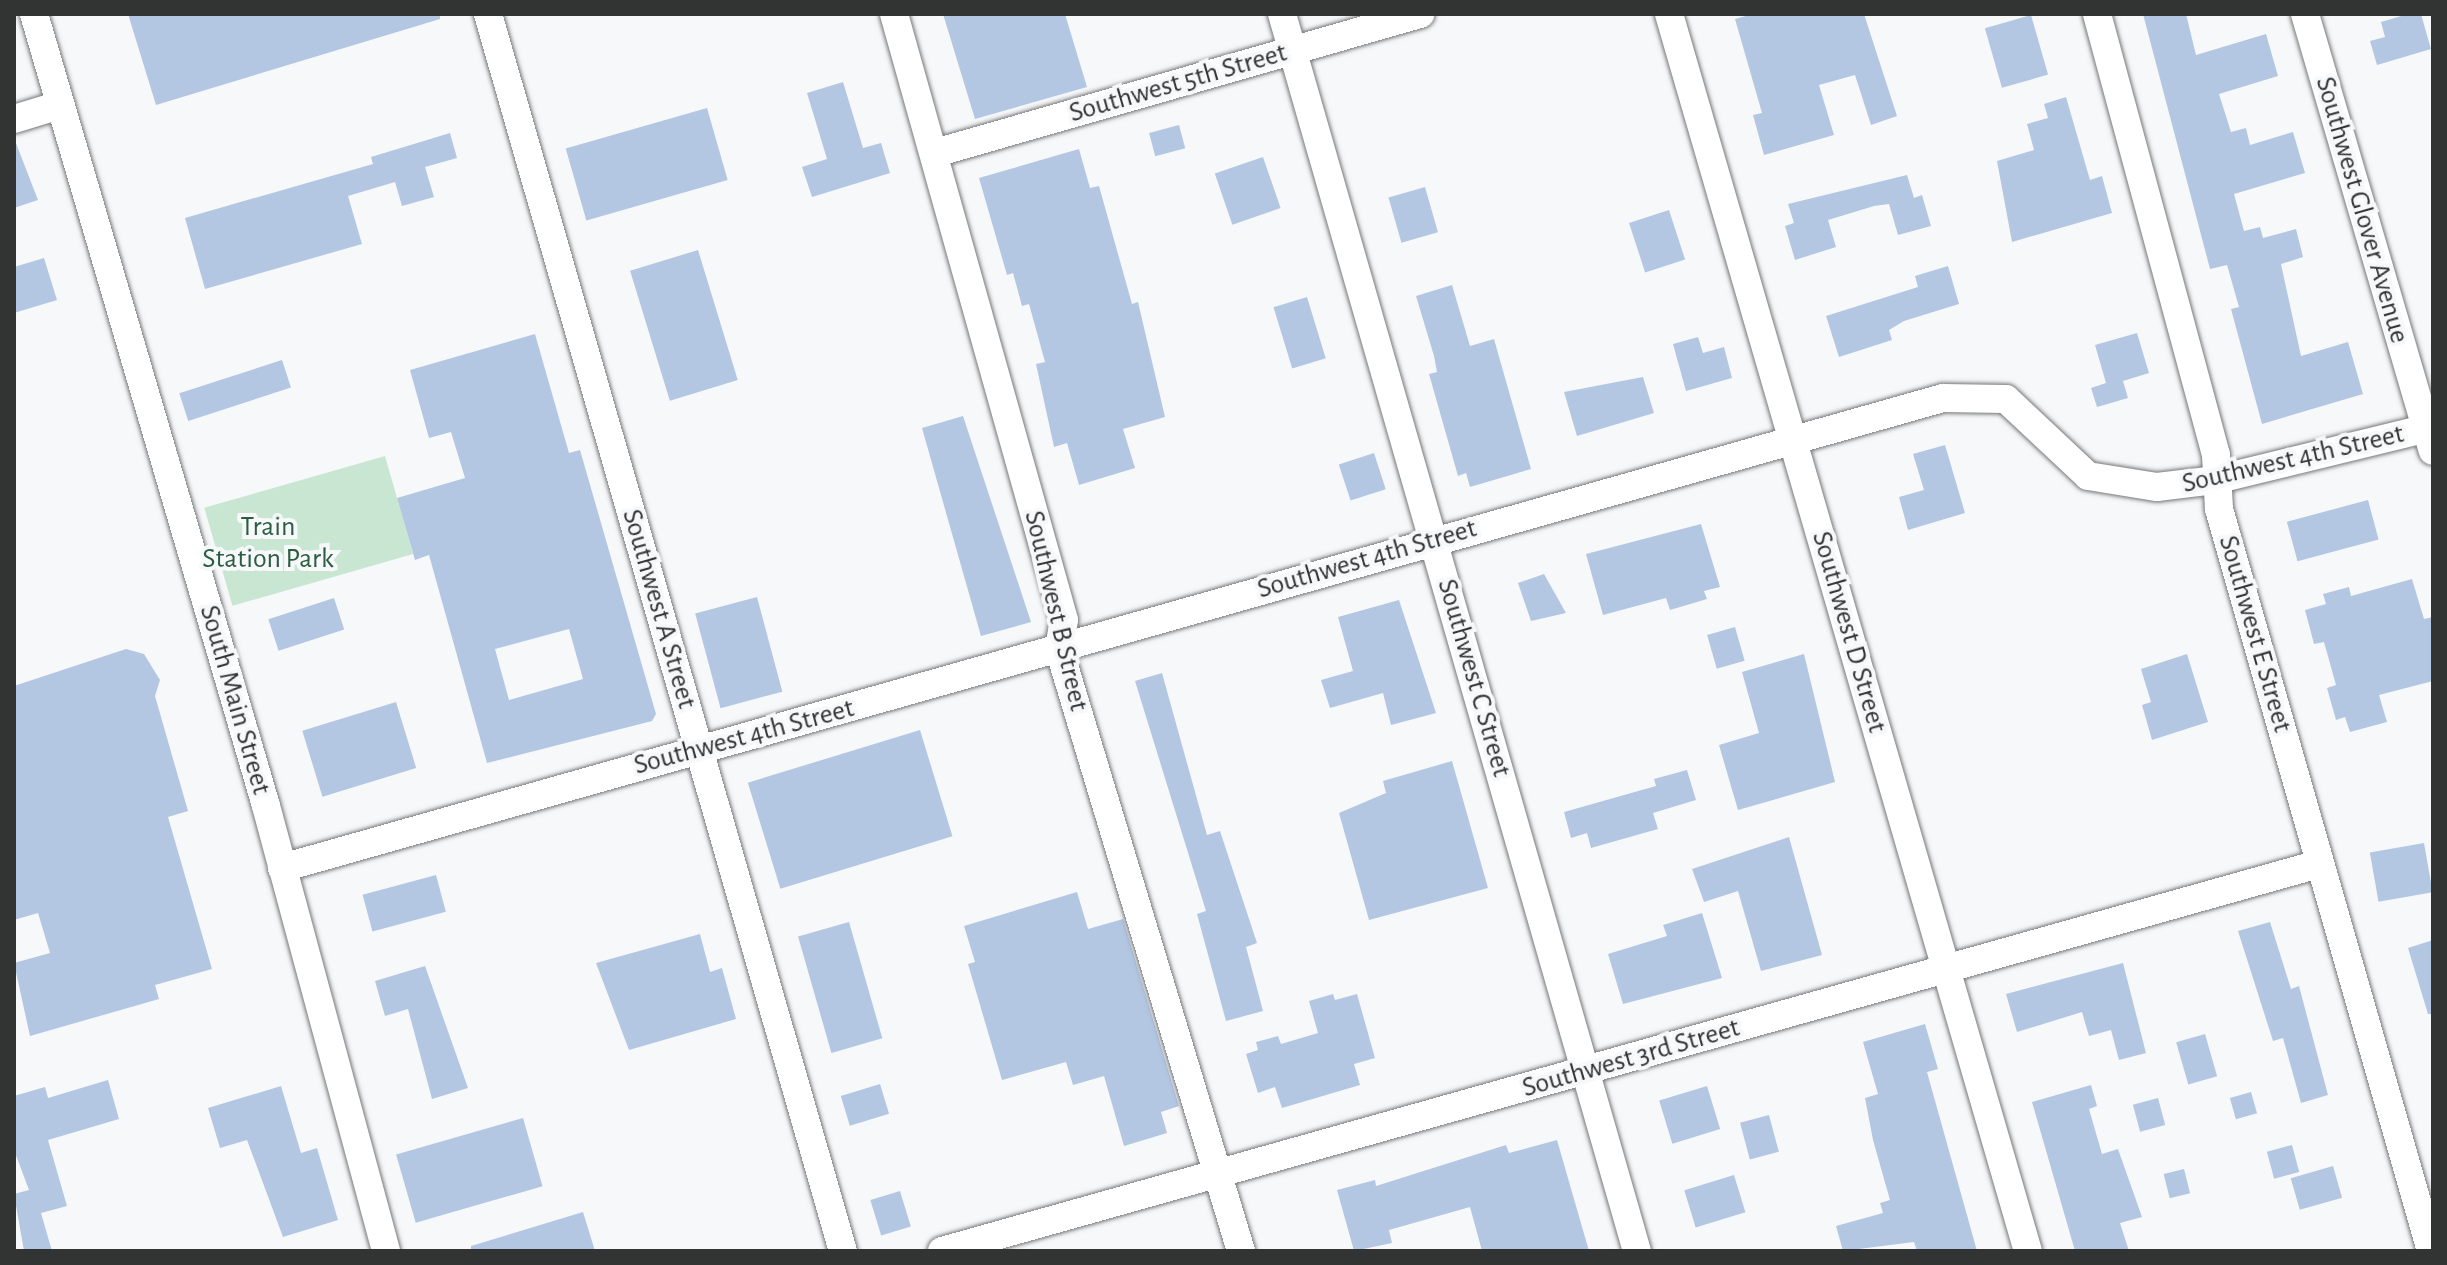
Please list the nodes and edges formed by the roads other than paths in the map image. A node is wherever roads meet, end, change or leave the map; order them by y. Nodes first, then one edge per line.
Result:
1 (34, 14) edge
2 (488, 14) edge
3 (894, 14) edge
4 (1282, 14) edge
5 (1420, 14) edge
6 (1669, 14) edge
7 (2097, 14) edge
8 (2305, 14) edge
9 (1292, 51) junction
10 (60, 105) junction
11 (14, 119) edge
12 (935, 153) junction
13 (2431, 436) edge
14 (1792, 438) junction
15 (2215, 480) junction
16 (1433, 540) junction
17 (1059, 649) junction
18 (699, 748) junction
19 (2319, 864) junction
20 (282, 868) junction
21 (1948, 969) junction
22 (1585, 1070) junction
23 (1218, 1174) junction
24 (386, 1251) edge
25 (843, 1251) edge
26 (942, 1251) edge
27 (1241, 1251) edge
28 (1637, 1251) edge
29 (2028, 1251) edge
30 (2431, 1251) edge

1 - 10 street, South Main Street
2 - 18 street, Southwest A Street
3 - 12 street, Southwest B Street
4 - 9 street, Southwest C Street
5 - 9 street, Southwest 5th Street
6 - 14 street, Southwest D Street
7 - 15 street, Southwest E Street
8 - 13 street, Southwest Glover Avenue
9 - 12 street, Southwest 5th Street
9 - 16 street, Southwest C Street
10 - 11 street
10 - 20 street, South Main Street
12 - 17 street, Southwest B Street
13 - 15 street, Southwest 4th Street
14 - 15 street, Southwest 4th Street
14 - 16 street, Southwest 4th Street
14 - 21 street, Southwest D Street
15 - 19 street, Southwest E Street
16 - 17 street, Southwest 4th Street
16 - 22 street, Southwest C Street
17 - 18 street, Southwest 4th Street
17 - 23 street, Southwest B Street
18 - 20 street, Southwest 4th Street
18 - 25 street, Southwest A Street
19 - 21 street, Southwest 3rd Street
19 - 30 street, Southwest E Street
20 - 24 street, South Main Street
21 - 22 street, Southwest 3rd Street
21 - 29 street, Southwest D Street
22 - 23 street, Southwest 3rd Street
22 - 28 street, Southwest C Street
23 - 26 street, Southwest 3rd Street
23 - 27 street, Southwest B Street

